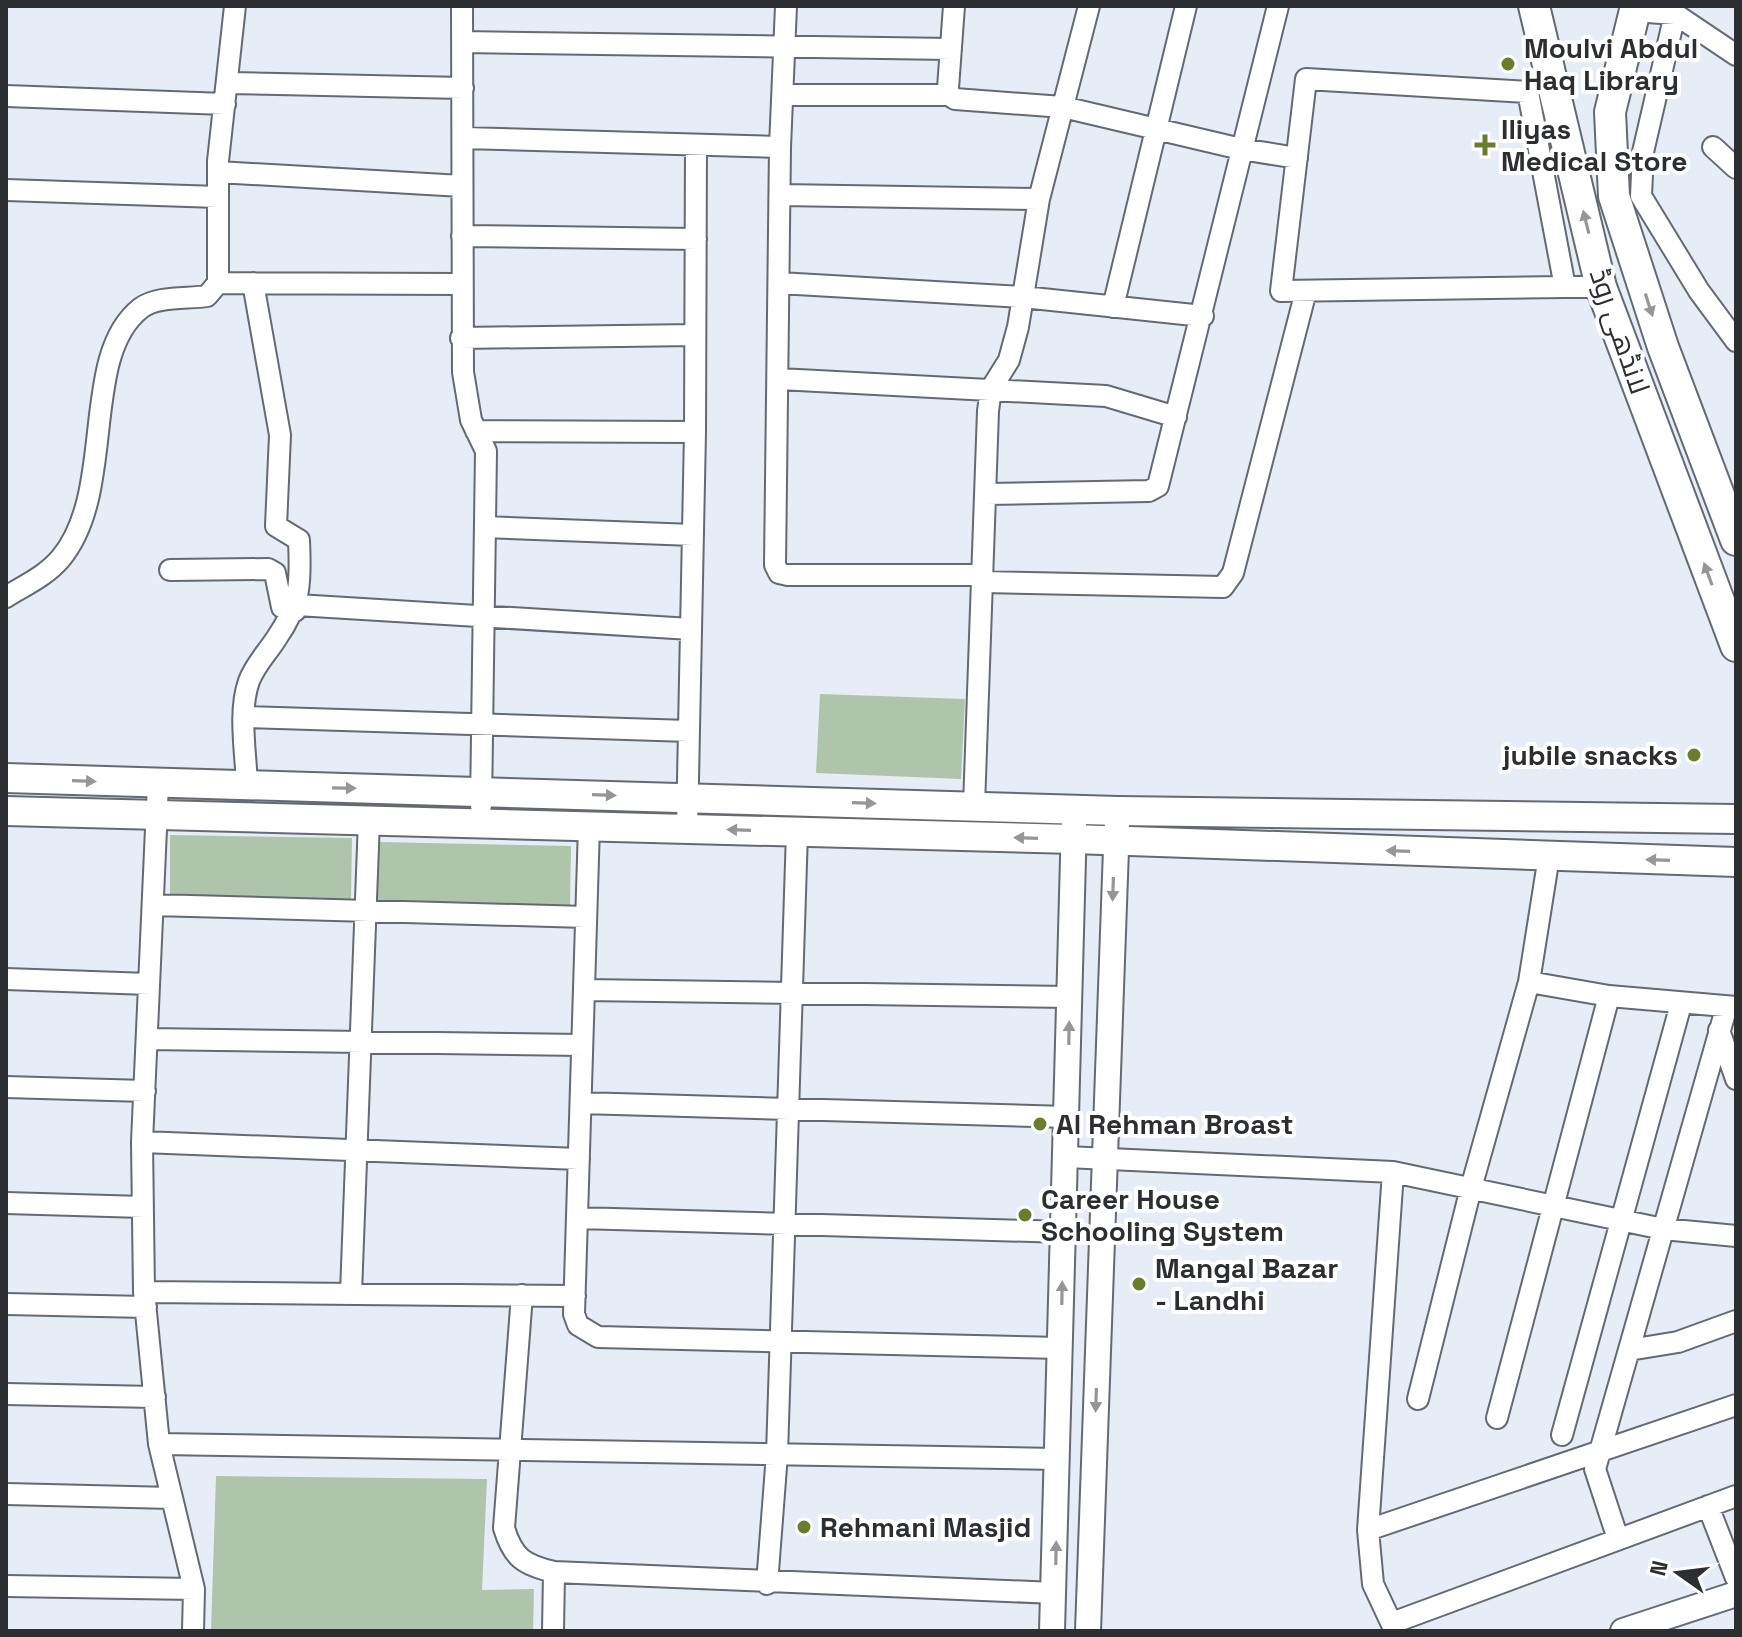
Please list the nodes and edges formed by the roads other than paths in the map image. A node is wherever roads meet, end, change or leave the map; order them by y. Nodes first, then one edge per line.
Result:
1 (235, 6) edge
2 (462, 6) edge
3 (786, 6) edge
4 (954, 6) edge
5 (1089, 6) edge
6 (1186, 6) edge
7 (1278, 6) edge
8 (1541, 8) edge
9 (1630, 8) edge
10 (1675, 14) junction
11 (462, 42) junction
12 (784, 44) junction
13 (951, 49) junction
14 (1736, 55) edge
15 (227, 83) junction
16 (463, 88) junction
17 (783, 95) junction
18 (949, 95) junction
19 (6, 96) edge
20 (225, 104) junction
21 (1063, 107) junction
22 (1154, 127) junction
23 (463, 138) junction
24 (696, 145) junction
25 (780, 147) junction
26 (1713, 147) dead end
27 (1241, 149) junction
28 (1297, 158) junction
29 (1736, 168) edge
30 (218, 172) junction
31 (462, 186) junction
32 (6, 190) edge
33 (780, 195) junction
34 (218, 197) junction
35 (1039, 199) junction
36 (462, 236) junction
37 (696, 239) junction
38 (218, 283) junction
39 (253, 283) junction
40 (779, 283) junction
41 (460, 284) junction
42 (1565, 287) junction
43 (1601, 287) junction
44 (1306, 291) junction
45 (1023, 297) junction
46 (1113, 307) junction
47 (1203, 316) junction
48 (695, 335) junction
49 (461, 338) junction
50 (1736, 341) edge
51 (779, 379) junction
52 (991, 389) junction
53 (1176, 417) junction
54 (476, 431) junction
55 (695, 432) junction
56 (986, 494) junction
57 (1730, 503) edge
58 (485, 527) junction
59 (693, 535) junction
60 (1736, 540) edge
61 (170, 570) dead end
62 (982, 579) junction
63 (6, 597) edge
64 (296, 608) junction
65 (482, 616) junction
66 (691, 629) junction
67 (1736, 646) edge
68 (245, 717) junction
69 (484, 727) junction
70 (689, 731) junction
71 (6, 778) edge
72 (158, 784) junction
73 (247, 786) junction
74 (482, 791) junction
75 (687, 798) junction
76 (974, 806) junction
77 (1074, 809) junction
78 (6, 811) edge
79 (1118, 811) junction
80 (156, 815) junction
81 (1736, 819) edge
82 (369, 820) junction
83 (481, 823) junction
84 (589, 826) junction
85 (687, 829) junction
86 (797, 832) junction
87 (1073, 839) junction
88 (1115, 841) junction
89 (1549, 856) junction
90 (1736, 862) edge
91 (153, 905) junction
92 (366, 909) junction
93 (586, 917) junction
94 (6, 979) edge
95 (1529, 982) junction
96 (149, 984) junction
97 (584, 990) junction
98 (791, 992) junction
99 (1609, 996) junction
100 (1069, 997) junction
101 (1681, 1004) junction
102 (1731, 1008) edge
103 (1719, 1030) junction
104 (147, 1039) junction
105 (360, 1042) junction
106 (582, 1045) junction
107 (1736, 1079) edge
108 (6, 1087) edge
109 (145, 1091) junction
110 (581, 1103) junction
111 (789, 1107) junction
112 (1067, 1117) junction
113 (142, 1142) junction
114 (356, 1150) junction
115 (1066, 1157) junction
116 (1104, 1158) junction
117 (579, 1159) junction
118 (1393, 1172) junction
119 (1471, 1188) junction
120 (6, 1203) edge
121 (143, 1207) junction
122 (1553, 1207) junction
123 (578, 1218) junction
124 (1621, 1220) junction
125 (784, 1224) junction
126 (1663, 1229) junction
127 (1064, 1232) junction
128 (1736, 1236) edge
129 (351, 1293) junction
130 (522, 1295) junction
131 (575, 1296) junction
132 (145, 1300) junction
133 (6, 1304) edge
134 (1736, 1321) edge
135 (780, 1341) junction
136 (1061, 1348) junction
137 (1629, 1350) junction
138 (6, 1394) edge
139 (155, 1397) junction
140 (1418, 1399) dead end
141 (1736, 1405) edge
142 (1497, 1418) dead end
143 (1562, 1435) dead end
144 (159, 1444) junction
145 (513, 1449) junction
146 (1600, 1450) junction
147 (777, 1454) junction
148 (1058, 1459) junction
149 (6, 1494) edge
150 (1736, 1496) edge
151 (172, 1498) junction
152 (1708, 1506) junction
153 (1368, 1530) junction
154 (1618, 1539) junction
155 (554, 1572) junction
156 (1736, 1578) edge
157 (767, 1584) junction
158 (6, 1586) edge
159 (194, 1589) junction
160 (1055, 1593) junction
161 (1736, 1594) edge
162 (1394, 1627) edge
163 (193, 1631) edge
164 (553, 1631) edge
165 (1052, 1631) edge
166 (1088, 1631) edge
167 (1623, 1631) edge

1 - 15 street
2 - 11 street
3 - 12 street
4 - 13 street
5 - 21 street
6 - 22 street
7 - 27 street
43 -> 8 main road, لانڈھی روڈ
9 - 10 street
9 -> 57 main road, لانڈھی روڈ
10 - 14 street
10 - 50 street
11 - 12 street
11 - 16 street
12 - 13 street
12 - 17 street
13 - 18 street
15 - 16 street
15 - 20 street
16 - 23 street
17 - 18 street
17 - 25 street
18 - 21 street
19 - 20 street
20 - 30 street
21 - 22 street
21 - 35 street
22 - 27 street
22 - 46 street
23 - 24 street
23 - 31 street
24 - 25 street
24 - 37 street
25 - 33 street
26 - 29 street
27 - 28 street
27 - 47 street
28 - 42 street
28 - 44 street
30 - 31 street
30 - 34 street
31 - 36 street
32 - 34 street
33 - 35 street
33 - 40 street
34 - 38 street
35 - 45 street
36 - 37 street
36 - 41 street
37 - 48 street
38 - 39 street
38 - 63 street
39 - 41 street
39 - 64 street
40 - 45 street
40 - 51 street
41 - 49 street
42 - 43 street
42 - 44 street
67 -> 43 main road, لانڈھی روڈ
44 - 62 street
45 - 46 street
45 - 52 street
46 - 47 street
47 - 53 street
48 - 49 street
48 - 55 street
49 - 54 street
51 - 52 street
51 - 62 street
52 - 53 street
52 - 56 street
53 - 56 street
54 - 55 street
54 - 58 street
55 - 59 street
56 - 62 street
57 - 60 main road, لانڈھی روڈ
58 - 59 street
58 - 65 street
59 - 66 street
61 - 64 street
62 - 76 street
64 - 65 street
64 - 68 street
65 - 66 street
65 - 69 street
66 - 70 street
68 - 69 street
68 - 73 street
69 - 70 street
69 - 74 street
70 - 75 street
71 -> 72 main road
72 - 73 main road
72 - 80 street
73 -> 74 main road
74 -> 75 main road
74 - 83 street
75 -> 76 main road
75 - 85 street
76 - 77 main road
77 - 79 main road
77 - 87 street
78 - 80 main road
79 - 81 main road
79 - 88 street
80 - 82 main road
80 - 91 street
82 - 83 main road
82 - 92 street
83 - 84 main road
84 - 85 main road
84 - 93 street
86 -> 85 main road
87 -> 86 main road
86 - 98 street
87 - 88 main road
87 - 100 street
89 -> 88 main road
88 -> 116 street
90 -> 89 main road
89 - 95 street
91 - 92 street
91 - 96 street
92 - 93 street
92 - 105 street
93 - 97 street
94 - 96 street
95 - 99 street
95 - 119 street
96 - 104 street
97 - 98 street
97 - 106 street
98 - 100 street
98 - 111 street
99 - 101 street
99 - 122 street
112 -> 100 street
101 - 102 street
101 - 124 street
102 - 103 street
103 - 107 street
103 - 126 street
104 - 105 street
104 - 109 street
105 - 106 street
105 - 114 street
106 - 110 street
108 - 109 street
109 - 113 street
110 - 111 street
110 - 117 street
111 - 112 street
111 - 125 street
112 - 115 street
113 - 114 street
113 - 121 street
114 - 117 street
114 - 129 street
115 - 116 street
115 - 127 street
116 - 118 street
116 -> 166 street
117 - 123 street
118 - 119 street
118 - 153 street
119 - 122 street
119 - 140 street
120 - 121 street
121 - 132 street
122 - 124 street
122 - 142 street
123 - 125 street
123 - 131 street
124 - 126 street
124 - 143 street
125 - 127 street
125 - 135 street
126 - 128 street
126 - 137 street
136 -> 127 street
129 - 130 street
129 - 132 street
130 - 131 street
130 - 145 street
131 - 135 street
132 - 133 street
132 - 139 street
134 - 137 street
135 - 136 street
135 - 147 street
136 - 148 street
137 - 146 street
138 - 139 street
139 - 144 street
141 - 146 street
144 - 145 street
144 - 151 street
145 - 147 street
145 - 155 street
146 - 153 street
146 - 154 street
147 - 148 street
147 - 157 street
160 -> 148 street
149 - 151 street
150 - 152 street
151 - 159 street
152 - 154 street
152 - 156 street
153 - 162 street
154 - 162 street
155 - 157 street
155 - 164 street
157 - 160 street
158 - 159 street
159 - 163 street
160 - 165 street
161 - 167 street

